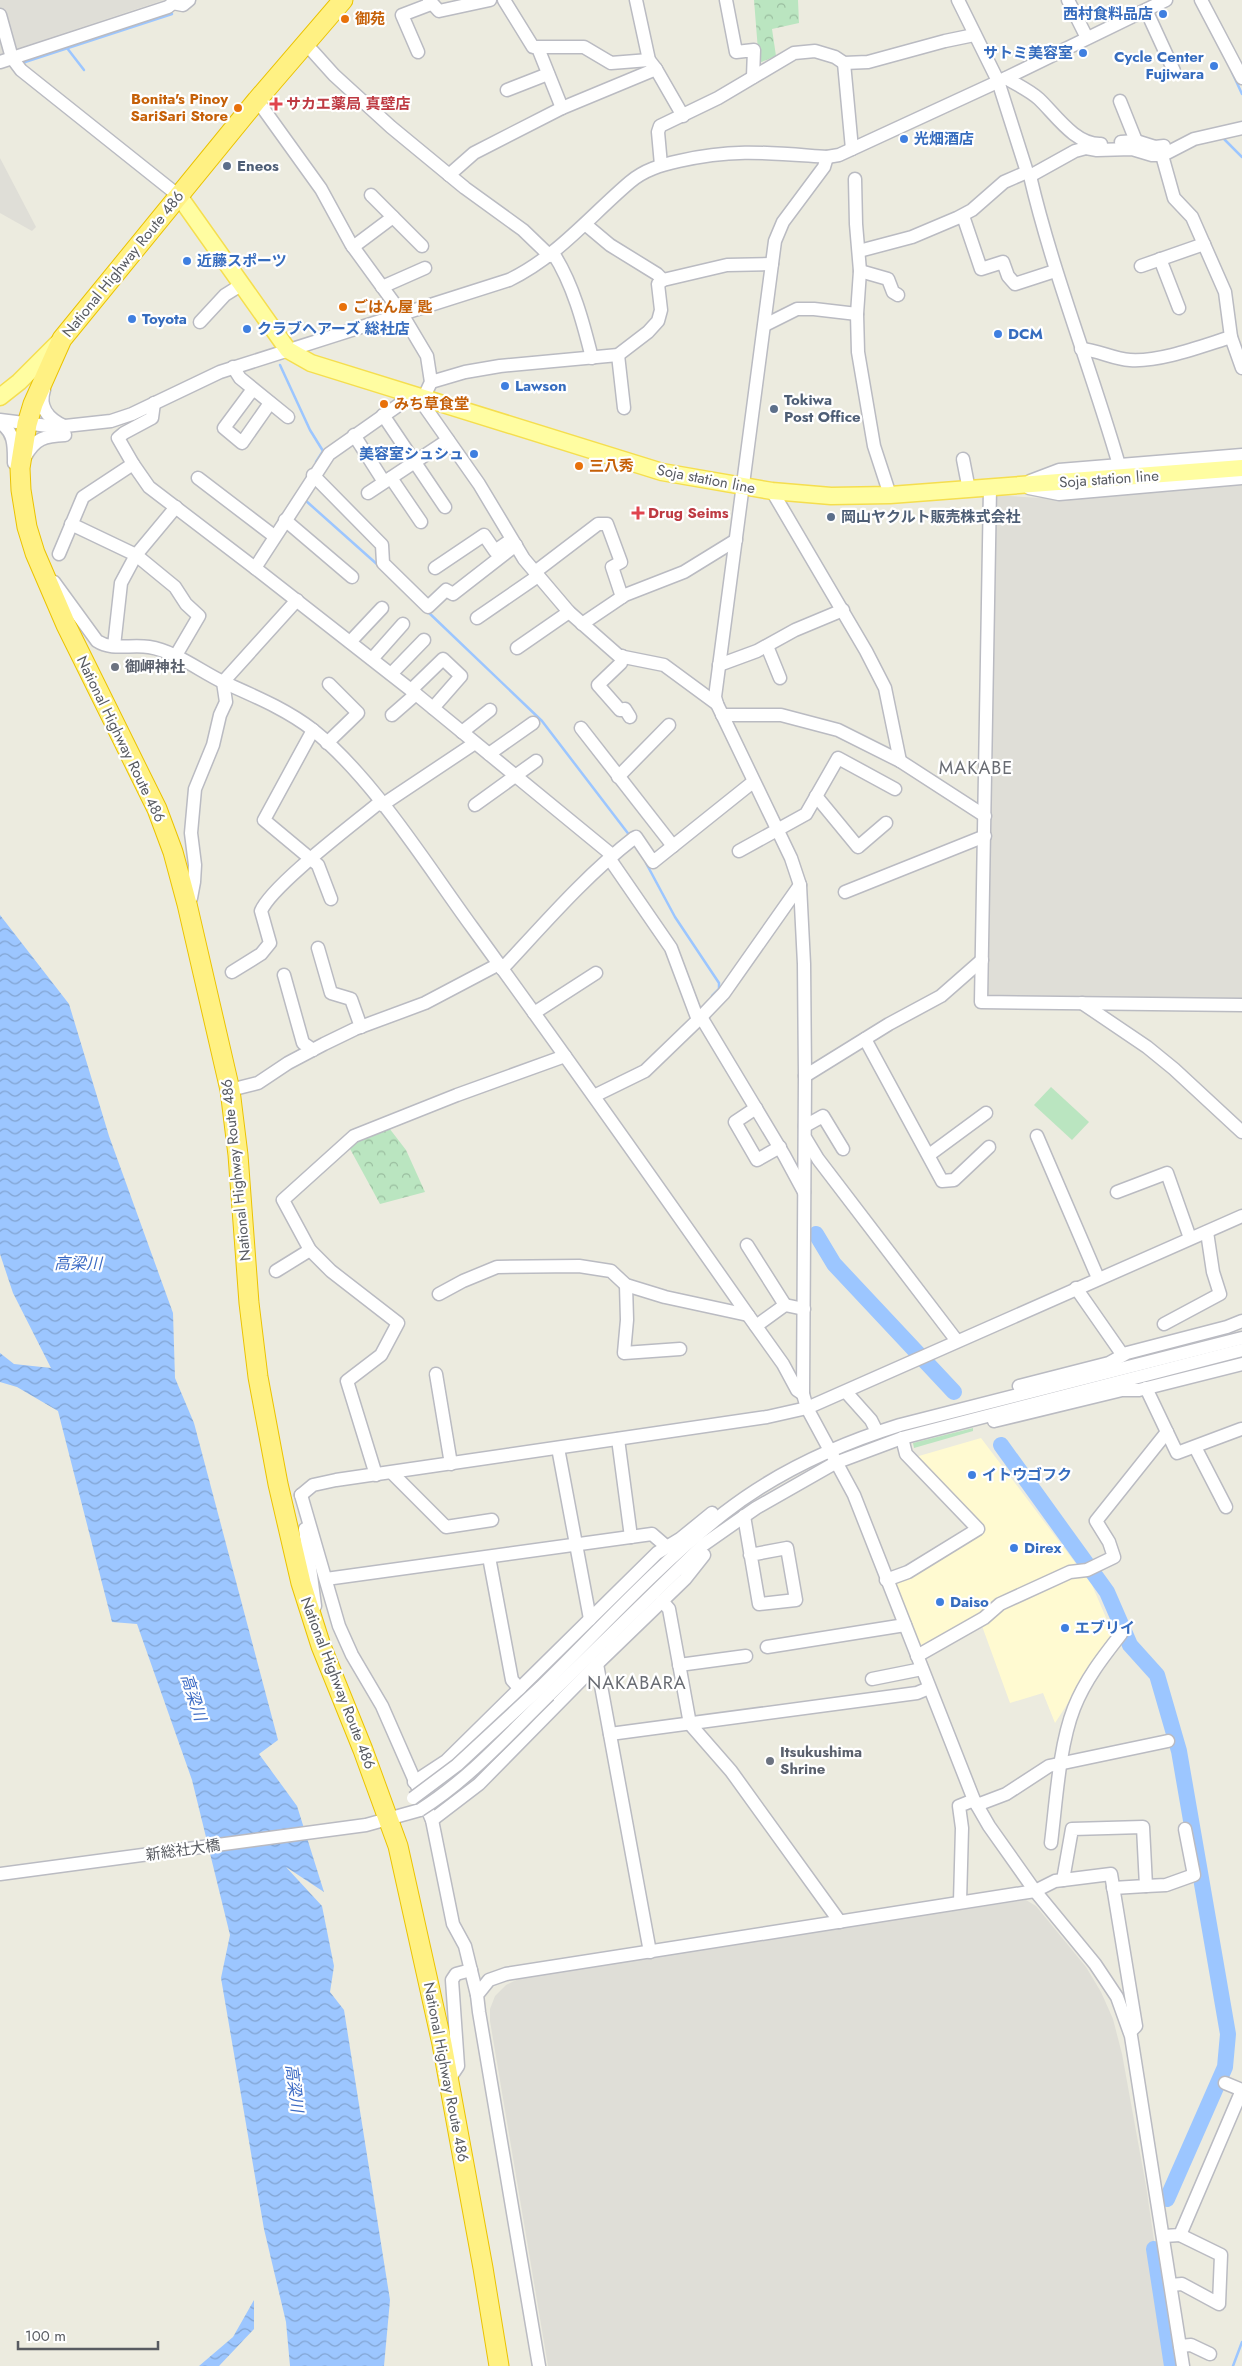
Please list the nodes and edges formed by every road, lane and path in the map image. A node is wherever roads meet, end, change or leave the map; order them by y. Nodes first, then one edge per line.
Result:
1 (189, 0) edge
2 (343, 0) edge
3 (490, 0) edge
4 (504, 0) edge
5 (636, 0) edge
6 (726, 0) edge
7 (958, 0) edge
8 (1068, 0) edge
9 (1166, 0) edge
10 (1201, 0) edge
11 (173, 1) edge
12 (430, 2) edge
13 (1146, 10) junction
14 (0, 15) edge
15 (974, 35) junction
16 (1087, 38) junction
17 (307, 44) junction
18 (538, 48) junction
19 (418, 52) dead end
20 (6, 60) edge
21 (844, 63) junction
22 (652, 64) junction
23 (1174, 71) dead end
24 (548, 74) junction
25 (753, 77) junction
26 (1242, 78) edge
27 (1002, 80) junction
28 (507, 90) dead end
29 (258, 100) junction
30 (1120, 101) dead end
31 (562, 108) junction
32 (682, 116) junction
33 (1242, 128) edge
34 (1197, 131) dead end
35 (1136, 141) junction
36 (1087, 145) junction
37 (852, 149) junction
38 (1161, 151) junction
39 (827, 157) junction
40 (661, 166) junction
41 (1028, 174) junction
42 (449, 175) junction
43 (855, 179) dead end
44 (371, 195) dead end
45 (179, 196) junction
46 (962, 216) junction
47 (393, 217) junction
48 (585, 224) junction
49 (1204, 244) junction
50 (353, 246) junction
51 (422, 246) dead end
52 (858, 251) junction
53 (552, 255) junction
54 (1160, 259) junction
55 (772, 264) junction
56 (1141, 266) dead end
57 (425, 268) dead end
58 (860, 271) junction
59 (1055, 271) junction
60 (663, 280) junction
61 (241, 285) junction
62 (382, 287) junction
63 (898, 294) dead end
64 (1179, 308) dead end
65 (402, 314) junction
66 (857, 314) junction
67 (200, 322) dead end
68 (765, 325) junction
69 (1232, 337) junction
70 (62, 339) junction
71 (1082, 349) junction
72 (288, 350) junction
73 (618, 355) junction
74 (592, 358) junction
75 (233, 367) junction
76 (1242, 368) edge
77 (46, 373) junction
78 (253, 389) junction
79 (427, 390) junction
80 (408, 392) junction
81 (0, 397) edge
82 (154, 403) junction
83 (270, 403) junction
84 (624, 408) dead end
85 (384, 415) junction
86 (288, 417) dead end
87 (0, 421) edge
88 (27, 424) junction
89 (94, 424) junction
90 (66, 427) junction
91 (354, 436) junction
92 (448, 440) junction
93 (1242, 455) edge
94 (963, 459) dead end
95 (415, 462) junction
96 (132, 464) junction
97 (1118, 465) junction
98 (20, 468) junction
99 (1242, 468) edge
100 (313, 475) junction
101 (198, 478) dead end
102 (1242, 478) edge
103 (387, 480) junction
104 (1016, 486) junction
105 (743, 488) junction
106 (990, 488) junction
107 (21, 490) junction
108 (969, 490) junction
109 (772, 491) junction
110 (368, 493) dead end
111 (890, 495) junction
112 (176, 507) junction
113 (445, 507) dead end
114 (285, 520) junction
115 (420, 522) dead end
116 (71, 524) junction
117 (274, 536) junction
118 (736, 540) junction
119 (514, 542) junction
120 (59, 554) dead end
121 (136, 555) junction
122 (255, 568) junction
123 (435, 568) dead end
124 (536, 574) junction
125 (44, 577) junction
126 (352, 577) dead end
127 (622, 597) junction
128 (297, 600) junction
129 (382, 608) dead end
130 (843, 610) junction
131 (569, 612) junction
132 (476, 618) dead end
133 (403, 624) dead end
134 (582, 624) junction
135 (424, 640) dead end
136 (350, 642) junction
137 (114, 646) junction
138 (767, 646) junction
139 (517, 648) dead end
140 (175, 656) junction
141 (622, 656) junction
142 (372, 659) junction
143 (719, 664) junction
144 (391, 674) junction
145 (780, 678) dead end
146 (223, 682) junction
147 (329, 684) dead end
148 (413, 692) junction
149 (433, 708) junction
150 (490, 710) dead end
151 (719, 710) junction
152 (392, 715) dead end
153 (630, 717) dead end
154 (533, 723) dead end
155 (670, 725) dead end
156 (581, 728) dead end
157 (313, 730) junction
158 (462, 732) junction
159 (327, 743) junction
160 (475, 743) junction
161 (489, 754) junction
162 (536, 761) dead end
163 (900, 761) junction
164 (515, 776) junction
165 (618, 777) junction
166 (753, 782) junction
167 (895, 789) dead end
168 (816, 796) junction
169 (381, 803) junction
170 (475, 805) dead end
171 (985, 816) junction
172 (886, 823) dead end
173 (777, 829) junction
174 (984, 836) junction
175 (673, 846) junction
176 (739, 851) dead end
177 (611, 856) junction
178 (312, 859) junction
179 (800, 885) junction
180 (846, 892) dead end
181 (331, 899) dead end
182 (187, 904) junction
183 (318, 948) dead end
184 (982, 960) junction
185 (500, 966) junction
186 (232, 972) dead end
187 (596, 973) dead end
188 (284, 975) dead end
189 (1082, 1003) junction
190 (1242, 1005) edge
191 (534, 1013) junction
192 (699, 1019) junction
193 (361, 1027) junction
194 (866, 1039) junction
195 (313, 1050) junction
196 (564, 1056) junction
197 (805, 1076) junction
198 (230, 1090) junction
199 (594, 1096) junction
200 (756, 1108) junction
201 (986, 1113) dead end
202 (1242, 1132) edge
203 (806, 1133) junction
204 (1037, 1136) dead end
205 (780, 1148) junction
206 (990, 1148) dead end
207 (843, 1149) dead end
208 (929, 1155) junction
209 (1117, 1192) dead end
210 (805, 1193) junction
211 (1242, 1216) edge
212 (1207, 1232) junction
213 (1190, 1238) junction
214 (747, 1245) dead end
215 (310, 1250) junction
216 (276, 1271) dead end
217 (1098, 1278) junction
218 (626, 1285) junction
219 (1076, 1288) junction
220 (439, 1294) dead end
221 (785, 1305) junction
222 (804, 1309) junction
223 (748, 1315) junction
224 (1242, 1321) edge
225 (1164, 1324) dead end
226 (756, 1326) junction
227 (1242, 1338) edge
228 (957, 1341) junction
229 (680, 1349) dead end
230 (1242, 1350) edge
231 (1122, 1354) junction
232 (1242, 1364) edge
233 (436, 1374) dead end
234 (1146, 1388) junction
235 (846, 1392) junction
236 (803, 1394) junction
237 (807, 1408) junction
238 (958, 1416) junction
239 (1241, 1429) edge
240 (877, 1432) junction
241 (1168, 1432) junction
242 (902, 1438) junction
243 (618, 1439) junction
244 (1194, 1447) junction
245 (558, 1448) junction
246 (833, 1457) junction
247 (451, 1464) junction
248 (392, 1473) junction
249 (376, 1475) junction
250 (301, 1495) junction
251 (747, 1498) junction
252 (1226, 1507) dead end
253 (744, 1516) junction
254 (492, 1520) dead end
255 (729, 1527) junction
256 (631, 1537) junction
257 (575, 1545) junction
258 (667, 1547) junction
259 (750, 1555) junction
260 (489, 1557) junction
261 (326, 1579) junction
262 (886, 1580) junction
263 (662, 1601) junction
264 (590, 1619) junction
265 (905, 1625) junction
266 (1121, 1634) dead end
267 (321, 1646) junction
268 (767, 1647) dead end
269 (746, 1656) dead end
270 (917, 1656) junction
271 (598, 1664) junction
272 (679, 1665) junction
273 (922, 1669) junction
274 (872, 1679) dead end
275 (929, 1688) junction
276 (520, 1689) junction
277 (544, 1692) junction
278 (690, 1724) junction
279 (610, 1734) junction
280 (1168, 1742) dead end
281 (1061, 1763) junction
282 (414, 1782) junction
283 (975, 1802) junction
284 (390, 1820) junction
285 (432, 1820) junction
286 (1185, 1829) dead end
287 (1051, 1844) dead end
288 (0, 1874) edge
289 (1063, 1880) junction
290 (1146, 1886) junction
291 (1113, 1888) junction
292 (1035, 1891) junction
293 (960, 1902) junction
294 (840, 1922) junction
295 (650, 1952) junction
296 (471, 1970) junction
297 (477, 1995) junction
298 (1130, 2032) junction
299 (448, 2081) junction
300 (1225, 2083) dead end
301 (1180, 2235) junction
302 (1164, 2236) junction
303 (1171, 2285) junction
304 (1180, 2346) junction
305 (1210, 2354) dead end
306 (499, 2366) edge
307 (539, 2366) edge
308 (1183, 2366) edge

1 - 11 street
2 - 17 highway, National Highway Route 486
3 - 12 street
4 - 18 street
5 - 22 street
6 - 25 street
7 - 15 street
8 - 16 street
9 - 13 street
10 - 26 street
11 - 20 street
12 - 19 street
13 - 16 street
13 - 23 street
14 - 20 street
15 - 21 street
15 - 27 street
16 - 27 street
17 - 29 highway, National Highway Route 486
17 - 42 street
18 - 22 street
18 - 24 street
20 - 45 street
21 - 25 street
21 - 37 street
22 - 31 street
22 - 32 street
24 - 28 street
24 - 31 street
25 - 32 street
27 - 36 street
27 - 37 street
27 - 41 street
29 - 45 highway, National Highway Route 486
29 - 50 street
30 - 35 street
31 - 42 street
32 - 40 street
33 - 38 street
34 - 38 street
35 - 36 street
35 - 38 street
36 - 38 street
36 - 41 street
37 - 39 street
38 - 49 street
39 - 40 street
39 - 55 street
40 - 48 street
41 - 46 street
41 - 59 street
42 - 53 street
43 - 52 street
44 - 47 street
45 - 61 main road, Soja station line
45 - 70 highway, National Highway Route 486
46 - 52 street
46 - 59 street
47 - 50 street
47 - 51 street
48 - 53 street
48 - 60 street
49 - 54 street
49 - 69 street
50 - 62 street
52 - 58 street
53 - 65 street
53 - 74 street
54 - 56 street
54 - 64 street
55 - 60 street
55 - 68 street
57 - 62 street
58 - 63 street
58 - 66 street
59 - 71 street
60 - 73 street
61 - 67 street
61 - 72 main road, Soja station line
62 - 65 street
65 - 72 street
65 - 79 street
66 - 68 street
66 - 111 street
68 - 105 street
69 - 71 street
69 - 76 street
70 - 77 highway, National Highway Route 486
70 - 81 main road
71 - 97 street
72 - 75 street
72 - 80 main road, Soja station line
73 - 74 street
73 - 84 street
74 - 79 street
75 - 78 street
75 - 82 street
77 - 88 highway, National Highway Route 486
77 - 90 street
78 - 83 street
78 - 83 street
79 - 80 main road, Soja station line
79 - 92 street
79 - 105 main road, Soja station line
80 - 85 street
82 - 89 street
82 - 96 street
83 - 86 street
85 - 91 street
85 - 95 street
87 - 88 street
87 - 107 street
88 - 90 street
88 - 98 highway, National Highway Route 486
89 - 90 street
89 - 98 street
91 - 100 street
91 - 103 street
92 - 95 street
92 - 119 street
93 - 97 street
94 - 108 street
95 - 103 street
95 - 113 street
96 - 112 street
96 - 116 street
97 - 104 street
98 - 107 highway, National Highway Route 486
99 - 104 main road, Soja station line
100 - 114 street
100 - 119 street
101 - 117 street
102 - 104 street
103 - 110 street
103 - 115 street
104 - 106 main road, Soja station line
105 - 109 main road, Soja station line
105 - 118 street
106 - 108 main road, Soja station line
106 - 171 street
107 - 125 highway, National Highway Route 486
108 - 111 main road, Soja station line
109 - 111 main road, Soja station line
109 - 130 street
112 - 121 street
112 - 122 street
114 - 117 street
114 - 126 street
116 - 120 street
116 - 121 street
117 - 122 street
118 - 127 street
118 - 143 street
119 - 123 street
119 - 124 street
121 - 137 street
121 - 140 street
122 - 128 street
124 - 127 street
124 - 131 street
124 - 132 street
125 - 137 street
125 - 182 highway, National Highway Route 486
127 - 134 street
128 - 136 street
128 - 146 street
129 - 136 street
130 - 138 street
130 - 163 street
131 - 134 street
131 - 139 street
133 - 142 street
134 - 141 street
135 - 144 street
136 - 142 street
137 - 140 street
138 - 143 street
138 - 145 street
140 - 146 street
141 - 151 street
141 - 153 street
142 - 144 street
143 - 151 street
144 - 148 street
146 - 157 street
146 - 182 street
147 - 159 street
148 - 149 street
148 - 149 street
148 - 152 street
149 - 158 street
150 - 158 street
151 - 163 street
151 - 166 street
154 - 161 street
155 - 165 street
156 - 165 street
157 - 159 street
157 - 178 street
158 - 160 street
159 - 169 street
160 - 161 street
160 - 169 street
161 - 164 street
162 - 164 street
163 - 171 street
164 - 170 street
164 - 177 street
165 - 175 street
166 - 173 street
166 - 175 street
167 - 168 street
168 - 172 street
168 - 173 street
169 - 178 street
169 - 185 street
171 - 174 street
173 - 176 street
173 - 179 street
174 - 180 street
174 - 184 street
175 - 177 street
177 - 185 street
177 - 192 street
178 - 181 street
178 - 186 street
179 - 192 street
179 - 197 street
182 - 198 highway, National Highway Route 486
183 - 193 street
184 - 189 street
184 - 194 street
185 - 191 street
185 - 193 street
187 - 191 street
188 - 195 street
189 - 190 street
189 - 202 street
191 - 196 street
192 - 199 street
192 - 200 street
193 - 195 street
194 - 197 street
194 - 208 street
195 - 198 street
196 - 199 street
196 - 215 street
197 - 203 street
198 - 267 highway, National Highway Route 486
199 - 223 street
200 - 205 street
200 - 205 street
201 - 208 street
203 - 207 street
203 - 210 street
203 - 228 street
204 - 217 street
205 - 210 street
206 - 208 street
209 - 213 street
210 - 222 street
211 - 212 street
212 - 213 street
212 - 225 street
213 - 217 street
214 - 221 street
215 - 216 street
215 - 249 street
217 - 219 street
218 - 220 street
218 - 223 street
218 - 229 street
219 - 228 street
219 - 231 street
221 - 222 street
221 - 226 street
222 - 236 street
223 - 226 street
224 - 231 street
226 - 236 street
227 - 238 street
228 - 235 street
230 - 238 street
231 - 238 street
232 - 234 street
233 - 247 street
234 - 238 street
234 - 241 street
235 - 237 street
235 - 240 street
236 - 237 street
237 - 243 street
237 - 246 street
238 - 240 street
238 - 242 street
239 - 244 street
240 - 246 street
241 - 244 street
241 - 270 street
242 - 246 street
242 - 262 street
243 - 245 street
243 - 256 street
244 - 252 street
245 - 247 street
245 - 257 street
246 - 251 street
246 - 253 street
246 - 262 street
247 - 248 street
248 - 249 street
248 - 254 street
249 - 250 street
250 - 261 street
250 - 267 street
251 - 258 street
251 - 277 street
253 - 255 street
253 - 259 street
255 - 263 street
255 - 277 street
256 - 257 street
256 - 258 street
257 - 260 street
257 - 264 street
258 - 264 street
259 - 259 street
260 - 261 street
260 - 276 street
261 - 282 street
262 - 265 street
263 - 271 street
263 - 272 street
264 - 276 street
265 - 268 street
265 - 270 street
266 - 281 street
267 - 284 highway, National Highway Route 486
269 - 272 street
270 - 273 street
271 - 279 street
271 - 285 street
272 - 278 street
273 - 274 street
273 - 275 street
275 - 278 street
275 - 283 street
276 - 282 street
277 - 284 street, bridge
277 - 284 street, 新総社大橋, bridge
278 - 279 street
278 - 294 street
279 - 295 street
280 - 281 street
281 - 283 street
281 - 287 street
282 - 285 street
283 - 292 street
283 - 293 street
284 - 288 street, 新総社大橋
284 - 299 highway, National Highway Route 486
285 - 296 street
286 - 290 street
289 - 290 street
289 - 291 street
289 - 292 street
290 - 291 street
291 - 298 street
292 - 293 street
292 - 298 street
293 - 294 street
294 - 295 street
295 - 297 street
296 - 297 street
296 - 299 street
297 - 307 street
298 - 302 street
299 - 306 highway, National Highway Route 486
300 - 301 street
301 - 302 street
301 - 303 street
302 - 303 street
303 - 304 street
304 - 305 street
304 - 308 street

